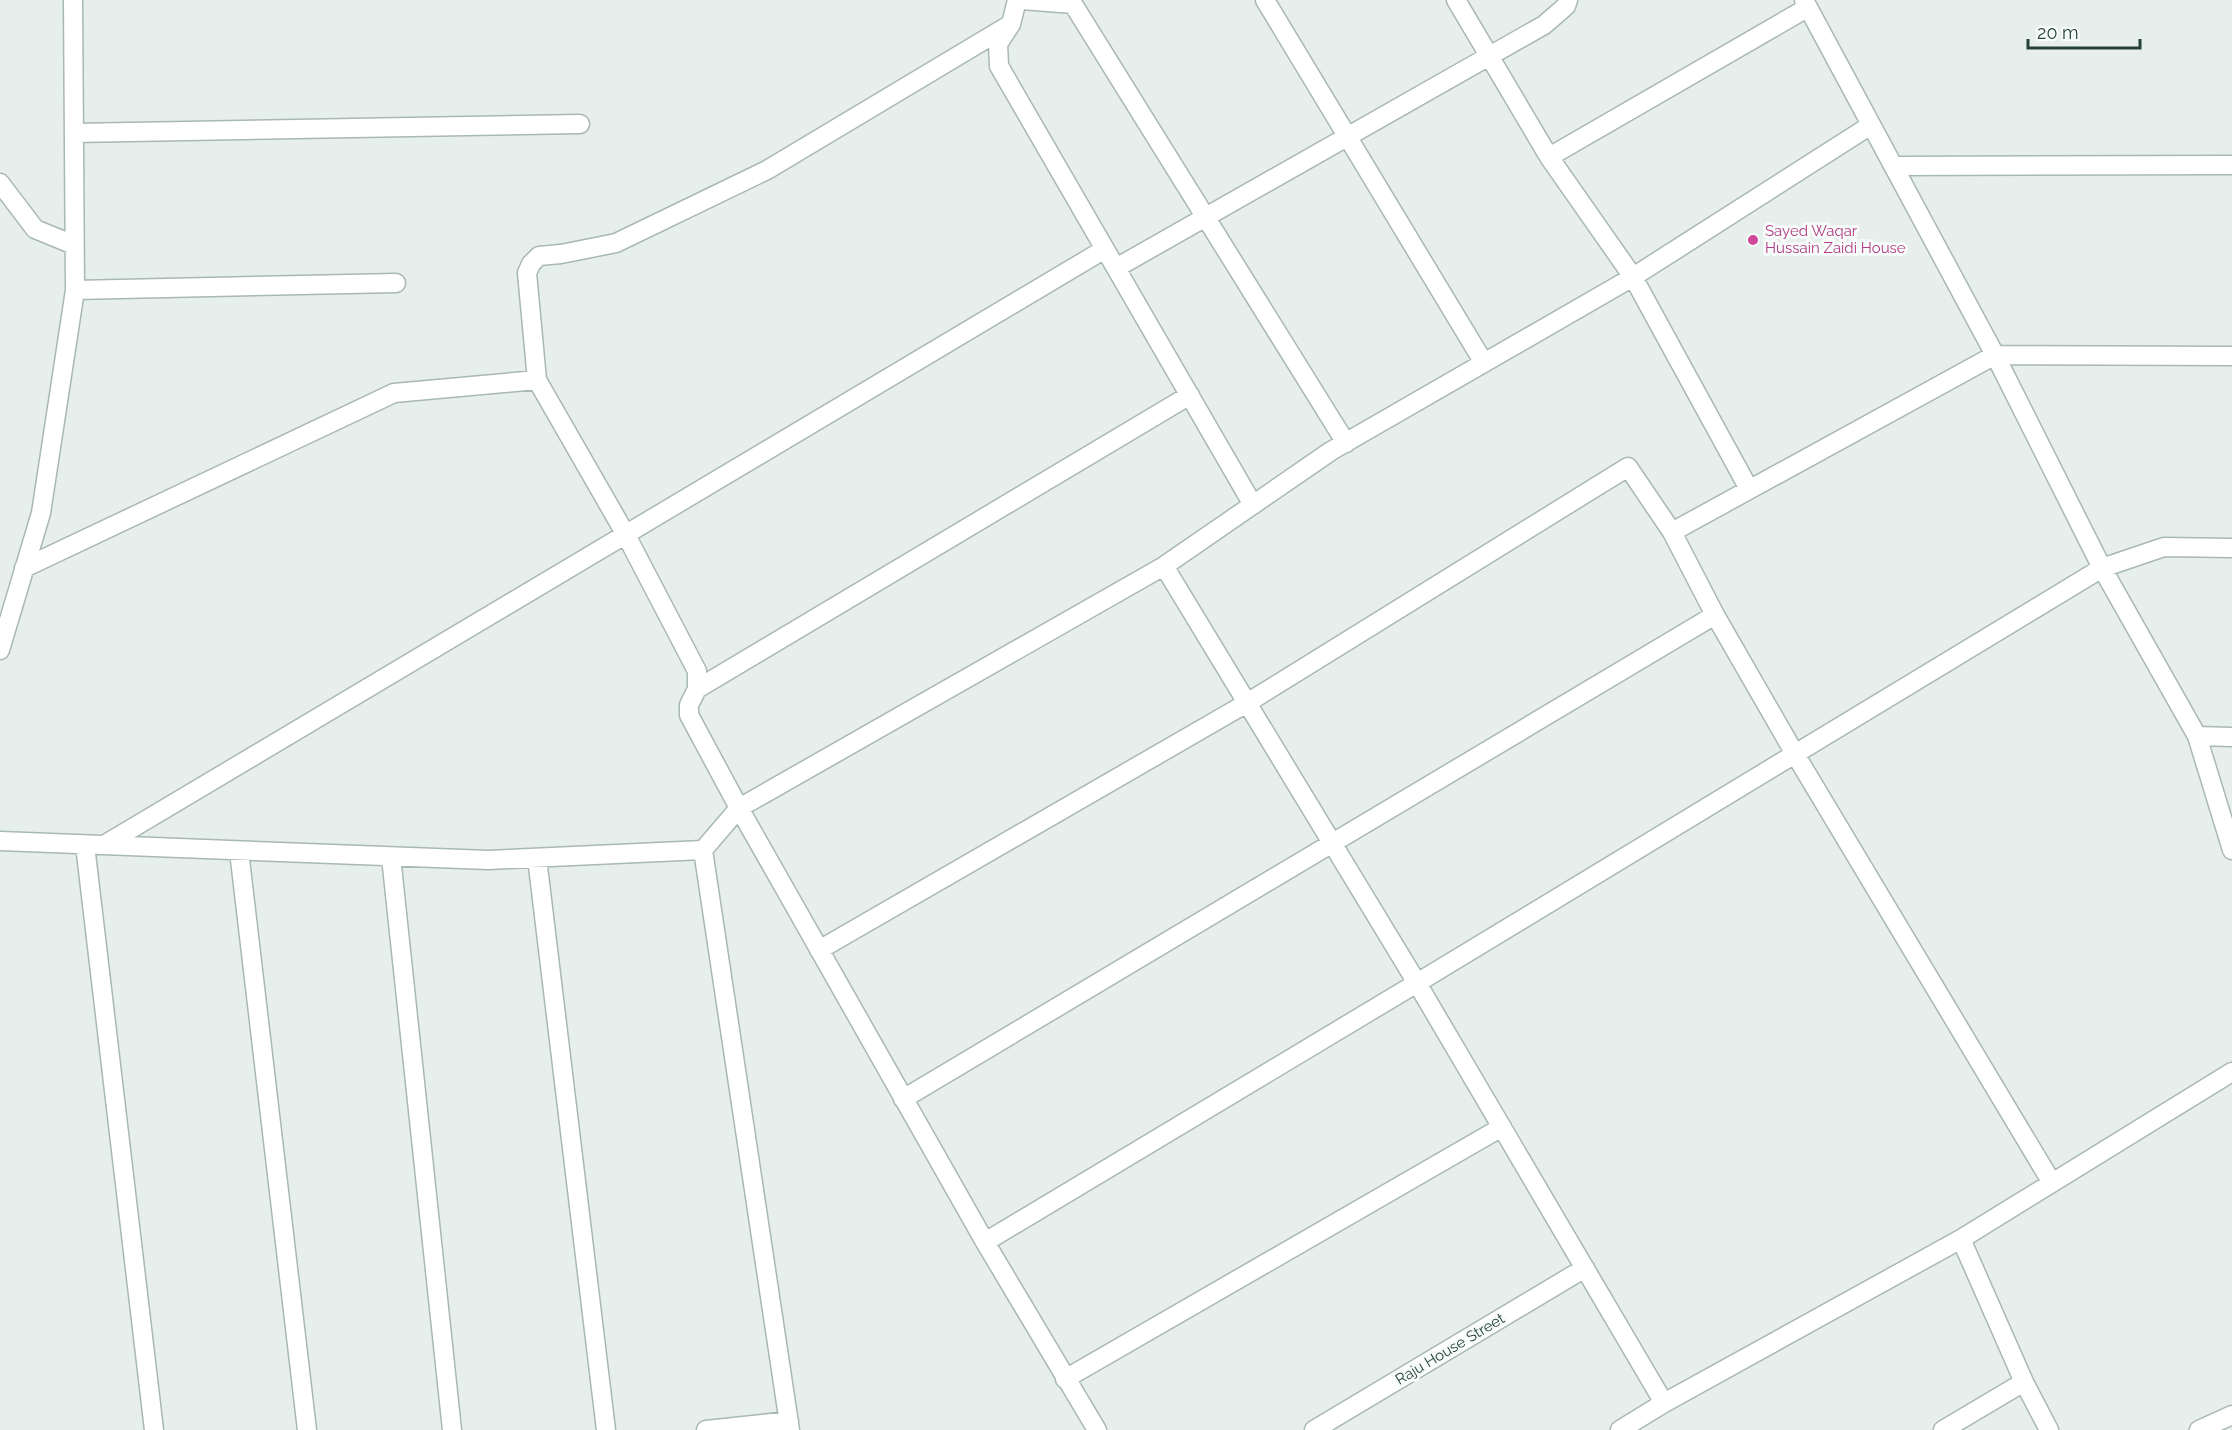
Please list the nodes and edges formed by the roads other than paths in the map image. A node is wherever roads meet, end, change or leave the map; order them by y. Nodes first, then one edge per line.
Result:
1 (73, 0) edge
2 (1017, 0) edge
3 (1022, 0) edge
4 (1265, 0) edge
5 (1456, 0) edge
6 (1568, 0) edge
7 (1806, 4) edge
8 (1011, 24) junction
9 (1490, 56) junction
10 (580, 124) dead end
11 (1871, 125) junction
12 (74, 133) junction
13 (1347, 137) junction
14 (1549, 157) junction
15 (2232, 165) edge
16 (1893, 166) junction
17 (0, 183) edge
18 (1205, 217) junction
19 (74, 245) junction
20 (1106, 249) junction
21 (1116, 268) junction
22 (1634, 277) junction
23 (396, 283) dead end
24 (75, 290) junction
25 (1995, 355) junction
26 (2232, 356) edge
27 (1484, 363) junction
28 (537, 380) junction
29 (1190, 395) junction
30 (1346, 443) junction
31 (1749, 489) junction
32 (1253, 505) junction
33 (1672, 532) junction
34 (626, 535) junction
35 (2232, 548) edge
36 (1164, 566) junction
37 (24, 568) junction
38 (2102, 568) junction
39 (1715, 615) junction
40 (0, 650) edge
41 (697, 689) junction
42 (1247, 703) junction
43 (2197, 736) junction
44 (2232, 737) edge
45 (1795, 754) junction
46 (739, 808) junction
47 (0, 841) edge
48 (1331, 842) junction
49 (85, 844) junction
50 (104, 845) junction
51 (703, 850) junction
52 (2232, 850) edge
53 (239, 851) junction
54 (391, 857) junction
55 (537, 858) junction
56 (819, 950) junction
57 (1417, 983) junction
58 (2232, 1072) edge
59 (903, 1099) junction
60 (1502, 1127) junction
61 (2052, 1183) junction
62 (1961, 1239) junction
63 (985, 1242) junction
64 (1585, 1268) junction
65 (1065, 1379) junction
66 (2024, 1382) junction
67 (1664, 1403) junction
68 (2232, 1415) edge
69 (789, 1425) edge
70 (154, 1430) edge
71 (307, 1430) edge
72 (452, 1430) edge
73 (606, 1430) edge
74 (706, 1430) edge
75 (1097, 1430) edge
76 (1314, 1430) edge
77 (1620, 1430) edge
78 (1943, 1430) edge
79 (2049, 1430) edge
80 (2199, 1430) edge

1 - 12 street
2 - 8 street
3 - 18 street
4 - 13 street
5 - 9 street
6 - 9 street
7 - 11 street
7 - 14 street
8 - 20 street
8 - 28 street
9 - 13 street
9 - 14 street
10 - 12 street
11 - 16 street
11 - 22 street
12 - 19 street
13 - 18 street
13 - 27 street
14 - 22 street
15 - 16 street
16 - 25 street
17 - 19 street
18 - 21 street
18 - 30 street
19 - 24 street
20 - 21 street
20 - 34 street
21 - 29 street
22 - 27 street
22 - 31 street
23 - 24 street
24 - 37 street
25 - 26 street
25 - 31 street
25 - 38 street
27 - 30 street
28 - 34 street
28 - 37 street
29 - 32 street
29 - 41 street
30 - 32 street
31 - 33 street
32 - 36 street
33 - 39 street
33 - 42 street
34 - 41 street
34 - 50 street
35 - 38 street
36 - 42 street
36 - 46 street
37 - 40 street
38 - 43 street
38 - 45 street
39 - 45 street
39 - 48 street
41 - 46 street
42 - 48 street
42 - 56 street
43 - 44 street
43 - 52 street
45 - 57 street
45 - 61 street
46 - 51 street
46 - 56 street
47 - 49 street
48 - 57 street
48 - 59 street
49 - 50 street
49 - 70 street
50 - 53 street
51 - 55 street
51 - 69 street
53 - 54 street
53 - 71 street
54 - 55 street
54 - 72 street
55 - 73 street
56 - 59 street
57 - 60 street
57 - 63 street
58 - 61 street
59 - 63 street
60 - 64 street
60 - 65 street
61 - 62 street
62 - 66 street
62 - 67 street
63 - 65 street
64 - 67 street
64 - 76 street, Raju House Street
65 - 75 street
66 - 78 street
66 - 79 street
67 - 77 street
68 - 80 street
69 - 74 street

